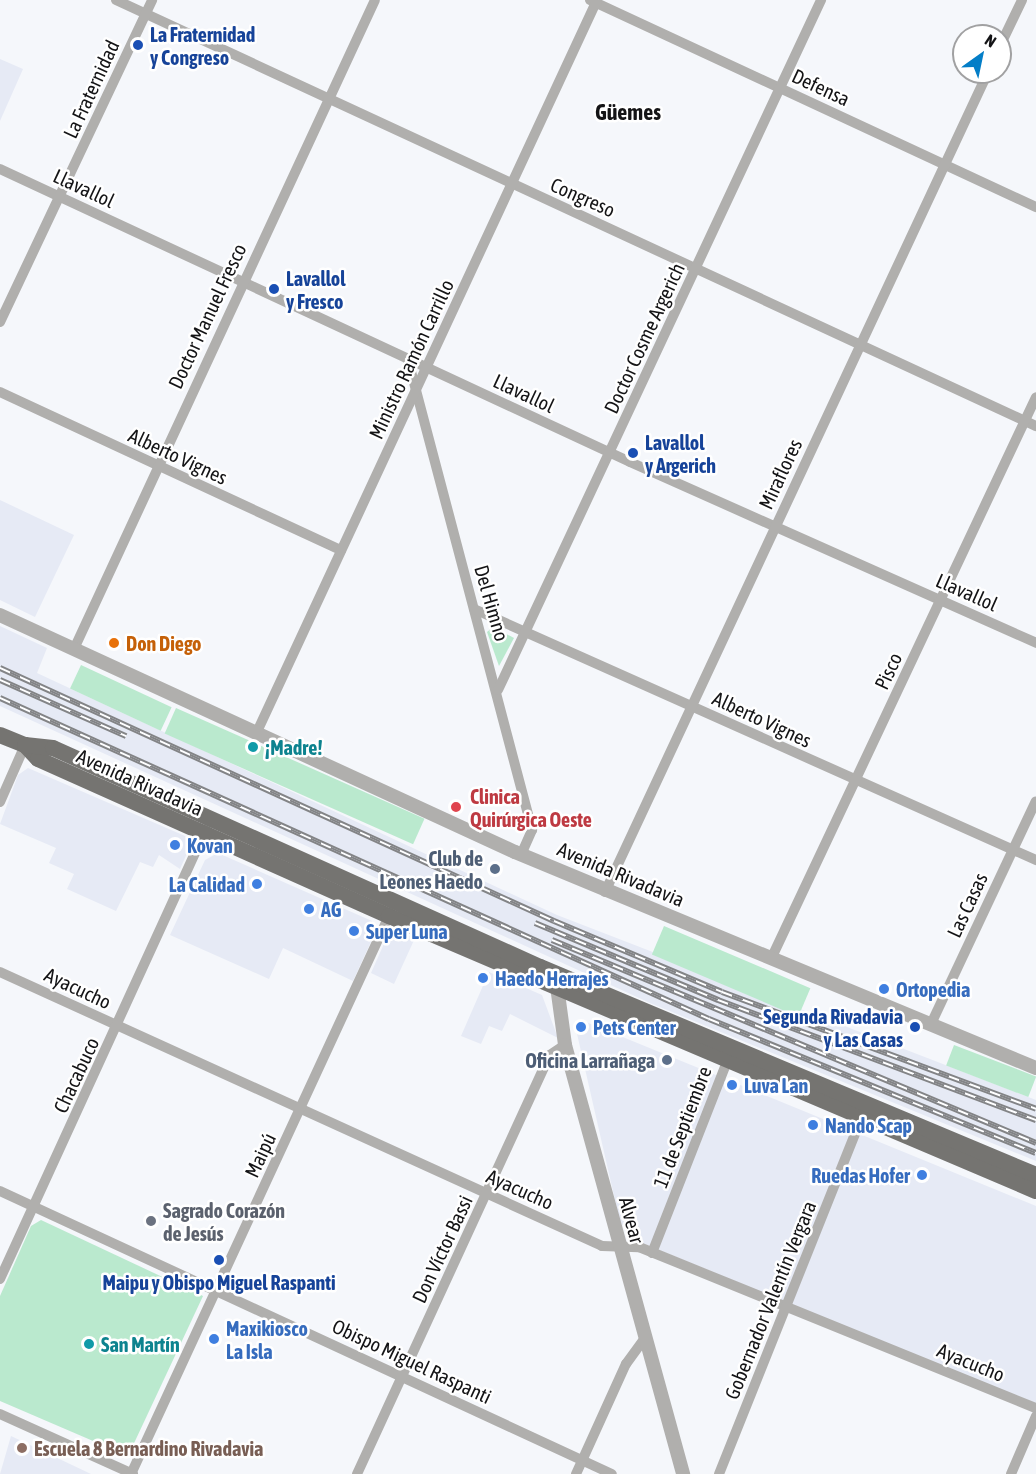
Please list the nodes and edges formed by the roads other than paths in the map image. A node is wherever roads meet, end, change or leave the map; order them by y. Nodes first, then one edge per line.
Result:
1 (116, 0) edge
2 (152, 0) edge
3 (375, 0) edge
4 (821, 0) edge
5 (1022, 0) edge
6 (594, 1) edge
7 (145, 14) junction
8 (1011, 24) edge
9 (982, 84) edge
10 (781, 88) junction
11 (328, 99) junction
12 (944, 165) junction
13 (0, 169) edge
14 (513, 186) junction
15 (60, 196) junction
16 (1036, 207) edge
17 (697, 268) junction
18 (242, 282) junction
19 (0, 322) edge
20 (859, 345) junction
21 (408, 360) junction
22 (426, 368) junction
23 (416, 390) junction
24 (0, 392) edge
25 (1036, 397) edge
26 (1025, 421) junction
27 (1036, 426) edge
28 (611, 453) junction
29 (158, 467) junction
30 (775, 527) junction
31 (341, 550) junction
32 (941, 600) junction
33 (474, 609) junction
34 (0, 615) edge
35 (524, 634) junction
36 (1036, 643) edge
37 (74, 649) junction
38 (498, 690) junction
39 (690, 705) junction
40 (256, 734) junction
41 (0, 735) edge
42 (25, 745) junction
43 (855, 782) junction
44 (1036, 801) edge
45 (0, 802) edge
46 (208, 827) junction
47 (1013, 850) junction
48 (521, 855) junction
49 (1036, 860) edge
50 (605, 892) junction
51 (389, 916) junction
52 (771, 959) junction
53 (0, 972) edge
54 (556, 981) junction
55 (931, 1024) junction
56 (118, 1026) junction
57 (565, 1045) junction
58 (729, 1055) junction
59 (1036, 1068) edge
60 (301, 1110) junction
61 (864, 1112) junction
62 (1036, 1175) edge
63 (0, 1191) edge
64 (1036, 1191) edge
65 (487, 1194) junction
66 (33, 1207) junction
67 (620, 1248) junction
68 (652, 1252) junction
69 (0, 1279) edge
70 (217, 1291) junction
71 (788, 1307) junction
72 (645, 1338) junction
73 (402, 1377) junction
74 (1036, 1408) edge
75 (0, 1414) edge
76 (1036, 1416) edge
77 (582, 1461) junction
78 (132, 1474) edge
79 (357, 1474) edge
80 (576, 1474) edge
81 (612, 1474) edge
82 (684, 1474) edge
83 (719, 1474) edge
84 (1011, 1474) edge

1 - 7 street, Congreso
2 - 7 street, La Fraternidad
3 - 11 street, Doctor Manuel Fresco
4 - 10 street, Doctor Cosme Argerich
5 - 8 street
6 - 10 street, Defensa
6 - 14 street, Ministro Ramón Carrillo
7 - 11 street, Congreso
7 - 15 street, La Fraternidad
9 - 12 street, Miraflores
10 - 12 street, Defensa
10 - 17 street, Doctor Cosme Argerich
11 - 14 street, Congreso
11 - 18 street, Doctor Manuel Fresco
12 - 16 street, Defensa
12 - 20 street, Miraflores
13 - 15 street, Llavallol
14 - 17 street, Congreso
14 - 22 street, Ministro Ramón Carrillo
15 - 18 street, Llavallol
15 - 19 street, La Fraternidad
17 - 20 street, Congreso
17 - 28 street, Doctor Cosme Argerich
18 - 21 street, Llavallol
18 - 29 street, Doctor Manuel Fresco
20 - 26 street, Congreso
20 - 30 street, Miraflores
21 - 22 street, Llavallol
21 - 23 street, Del Himno
22 - 23 street, Ministro Ramón Carrillo
22 - 28 street, Llavallol
23 - 31 street, Ministro Ramón Carrillo
23 - 33 street, Del Himno
24 - 29 street, Alberto Vignes
25 - 26 street, Pisco
26 - 27 street, Congreso
26 - 32 street, Pisco
28 - 30 street, Llavallol
28 - 35 street, Doctor Cosme Argerich
29 - 31 street, Alberto Vignes
29 - 37 street, Doctor Manuel Fresco
30 - 32 street, Llavallol
30 - 39 street, Miraflores
31 - 40 street, Ministro Ramón Carrillo
32 - 36 street, Llavallol
32 - 43 street, Pisco
33 - 35 street, Alberto Vignes
33 - 38 street, Del Himno
34 - 37 street, Avenida Rivadavia
35 - 38 street, Doctor Cosme Argerich
35 - 39 street, Alberto Vignes
37 - 40 street, Avenida Rivadavia
38 - 48 street, Del Himno
39 - 43 street, Alberto Vignes
39 - 50 street, Miraflores
40 - 48 street, Avenida Rivadavia
41 - 42 main road, Avenida Rivadavia
42 - 45 street
42 - 46 main road, Avenida Rivadavia
43 - 47 street, Alberto Vignes
43 - 52 street, Pisco
44 - 47 street, Las Casas
46 - 51 main road, Avenida Rivadavia
46 - 54 main road, Avenida Rivadavia
46 - 56 street, Chacabuco
47 - 49 street, Alberto Vignes
47 - 55 street, Las Casas
48 - 50 street, Avenida Rivadavia
50 - 52 street, Avenida Rivadavia
51 - 54 main road, Avenida Rivadavia
51 - 60 street, Maipú
52 - 55 street, Avenida Rivadavia
53 - 56 street, Ayacucho
54 - 57 street, Alvear
54 - 58 main road, Avenida Rivadavia
55 - 59 street, Avenida Rivadavia
56 - 60 street, Ayacucho
56 - 66 street, Chacabuco
57 - 65 street, Don Víctor Bassi
57 - 67 street, Alvear
58 - 61 main road, Avenida Rivadavia
58 - 68 street, 11 de Septiembre
60 - 65 street, Ayacucho
60 - 70 street, Maipú
61 - 62 main road, Avenida Rivadavia
61 - 64 main road, Avenida Rivadavia
61 - 71 street, Gobernador Valentín Vergara
63 - 66 street, Obispo Miguel Raspanti
65 - 67 street, Ayacucho
65 - 73 street, Don Víctor Bassi
66 - 69 street, Chacabuco
66 - 70 street, Obispo Miguel Raspanti
67 - 68 street, Ayacucho
67 - 72 street, Alvear
68 - 71 street, Ayacucho
70 - 73 street, Obispo Miguel Raspanti
70 - 78 street, Maipú
71 - 74 street, Ayacucho
71 - 83 street, Gobernador Valentín Vergara
72 - 77 street
72 - 82 street, Alvear
73 - 77 street, Obispo Miguel Raspanti
73 - 79 street, Don Víctor Bassi
75 - 78 street
76 - 84 street
77 - 80 street
77 - 81 street, Obispo Miguel Raspanti

